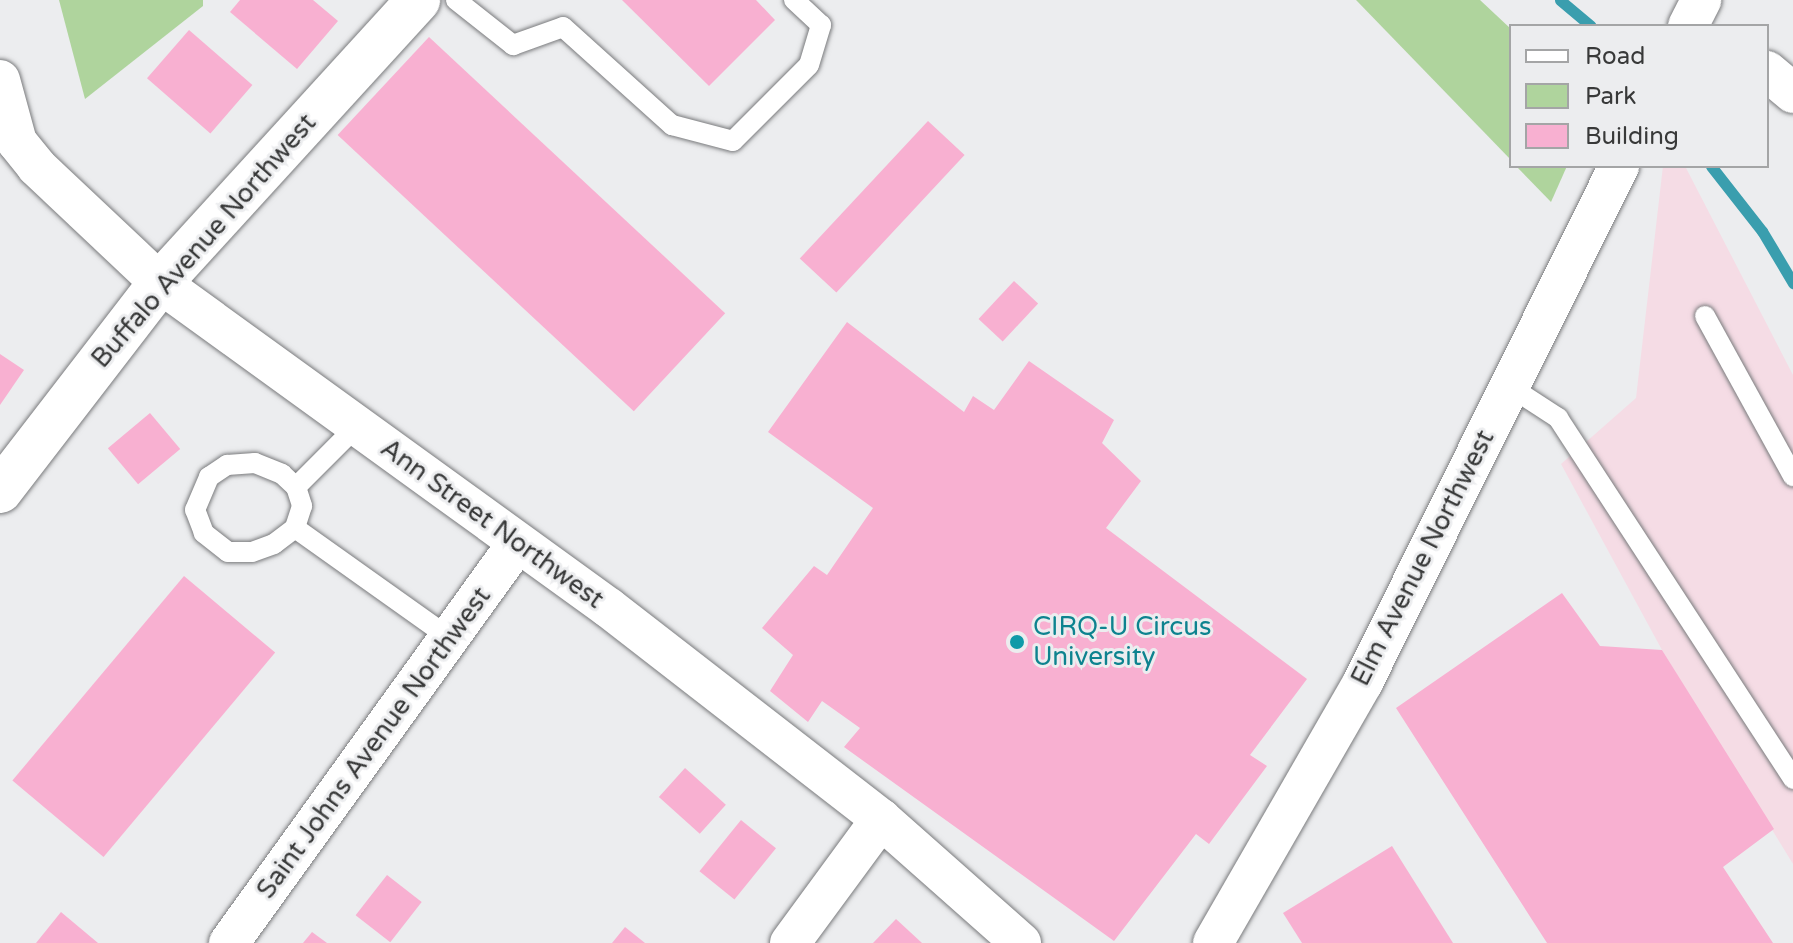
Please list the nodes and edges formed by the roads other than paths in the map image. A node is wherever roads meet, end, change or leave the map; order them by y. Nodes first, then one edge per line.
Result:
1 (418, 0) edge
2 (456, 0) edge
3 (794, 0) edge
4 (1769, 73) edge
5 (0, 80) edge
6 (1793, 93) edge
7 (1618, 168) edge
8 (160, 283) junction
9 (1705, 316) dead end
10 (1509, 386) junction
11 (357, 426) junction
12 (1793, 476) edge
13 (296, 487) junction
14 (0, 491) edge
15 (295, 528) junction
16 (518, 543) junction
17 (450, 638) junction
18 (1793, 779) edge
19 (881, 819) junction
20 (229, 943) edge
21 (790, 943) edge
22 (1021, 943) edge
23 (1213, 943) edge

1 - 8 street, Buffalo Avenue Northwest
2 - 3 lane
4 - 6 street
5 - 8 street, Ann Street Northwest
7 - 10 street, Elm Avenue Northwest
8 - 11 street, Ann Street Northwest
8 - 14 street, Buffalo Avenue Northwest
9 - 12 lane
10 - 18 lane
10 - 23 street, Elm Avenue Northwest
11 - 13 lane
11 - 16 street, Ann Street Northwest
13 - 15 lane
13 - 15 lane
15 - 17 lane
16 - 17 street, Saint Johns Avenue Northwest
16 - 19 street, Ann Street Northwest
17 - 20 street, Saint Johns Avenue Northwest
19 - 21 street
19 - 22 street, Ann Street Northwest

